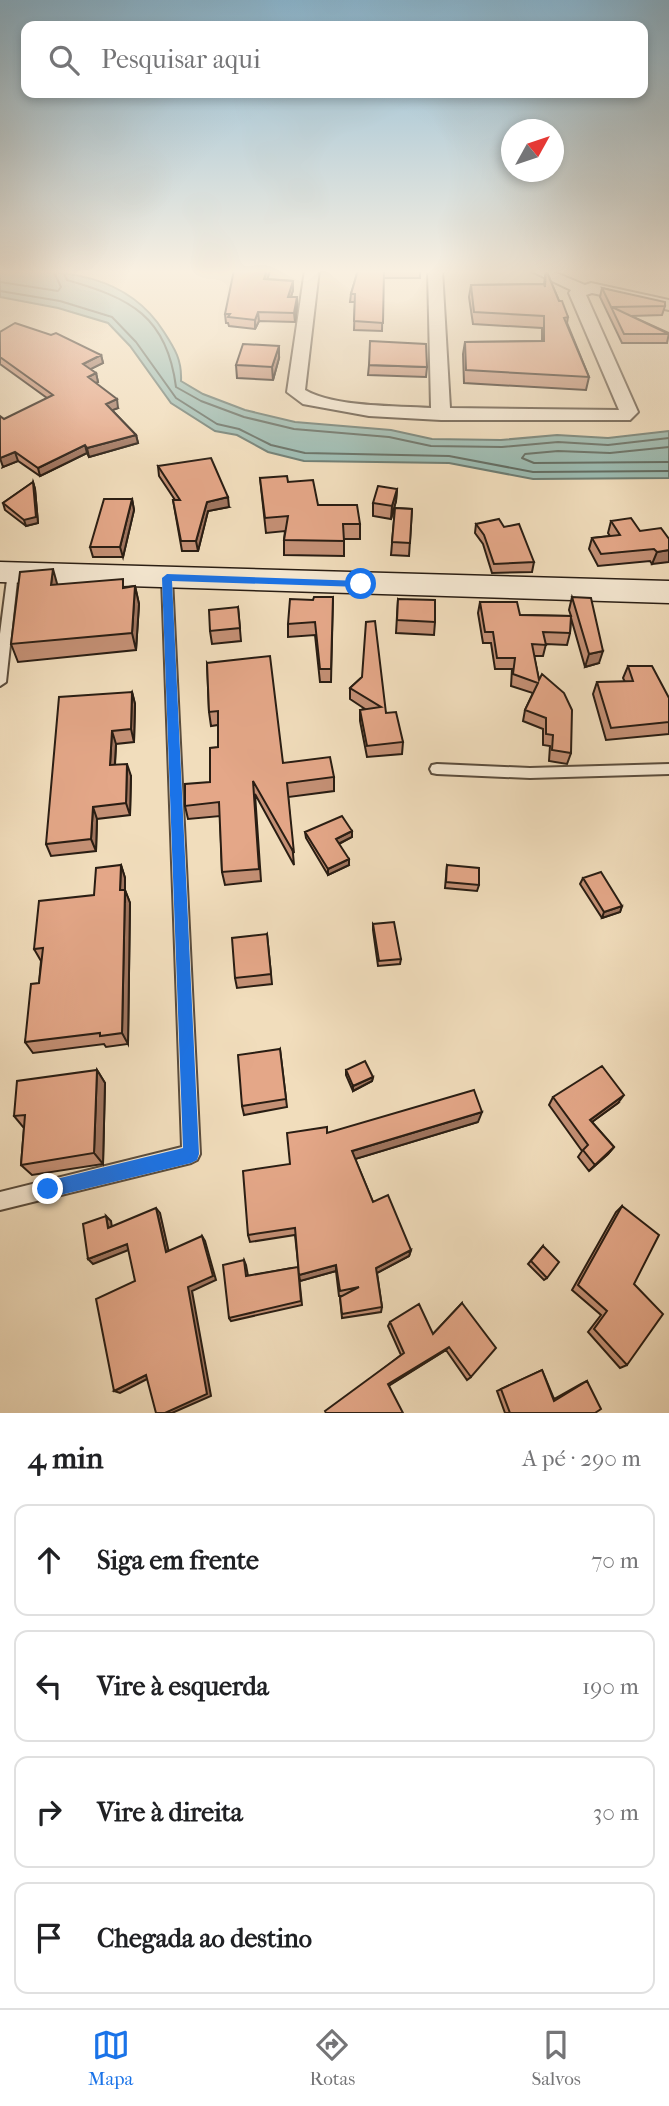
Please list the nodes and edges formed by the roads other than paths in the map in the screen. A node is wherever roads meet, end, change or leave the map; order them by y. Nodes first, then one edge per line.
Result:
1 (303, 336) edge
2 (438, 336) edge
3 (596, 336) edge
4 (441, 414) junction
5 (6, 572) edge
6 (167, 578) junction
7 (669, 592) edge
8 (0, 682) edge
9 (438, 769) dead end
10 (669, 769) edge
11 (0, 1201) edge

1 - 4 street
2 - 4 street
3 - 4 street
5 - 6 main road
5 - 8 lane
6 - 7 main road
6 - 11 lane
9 - 10 lane

